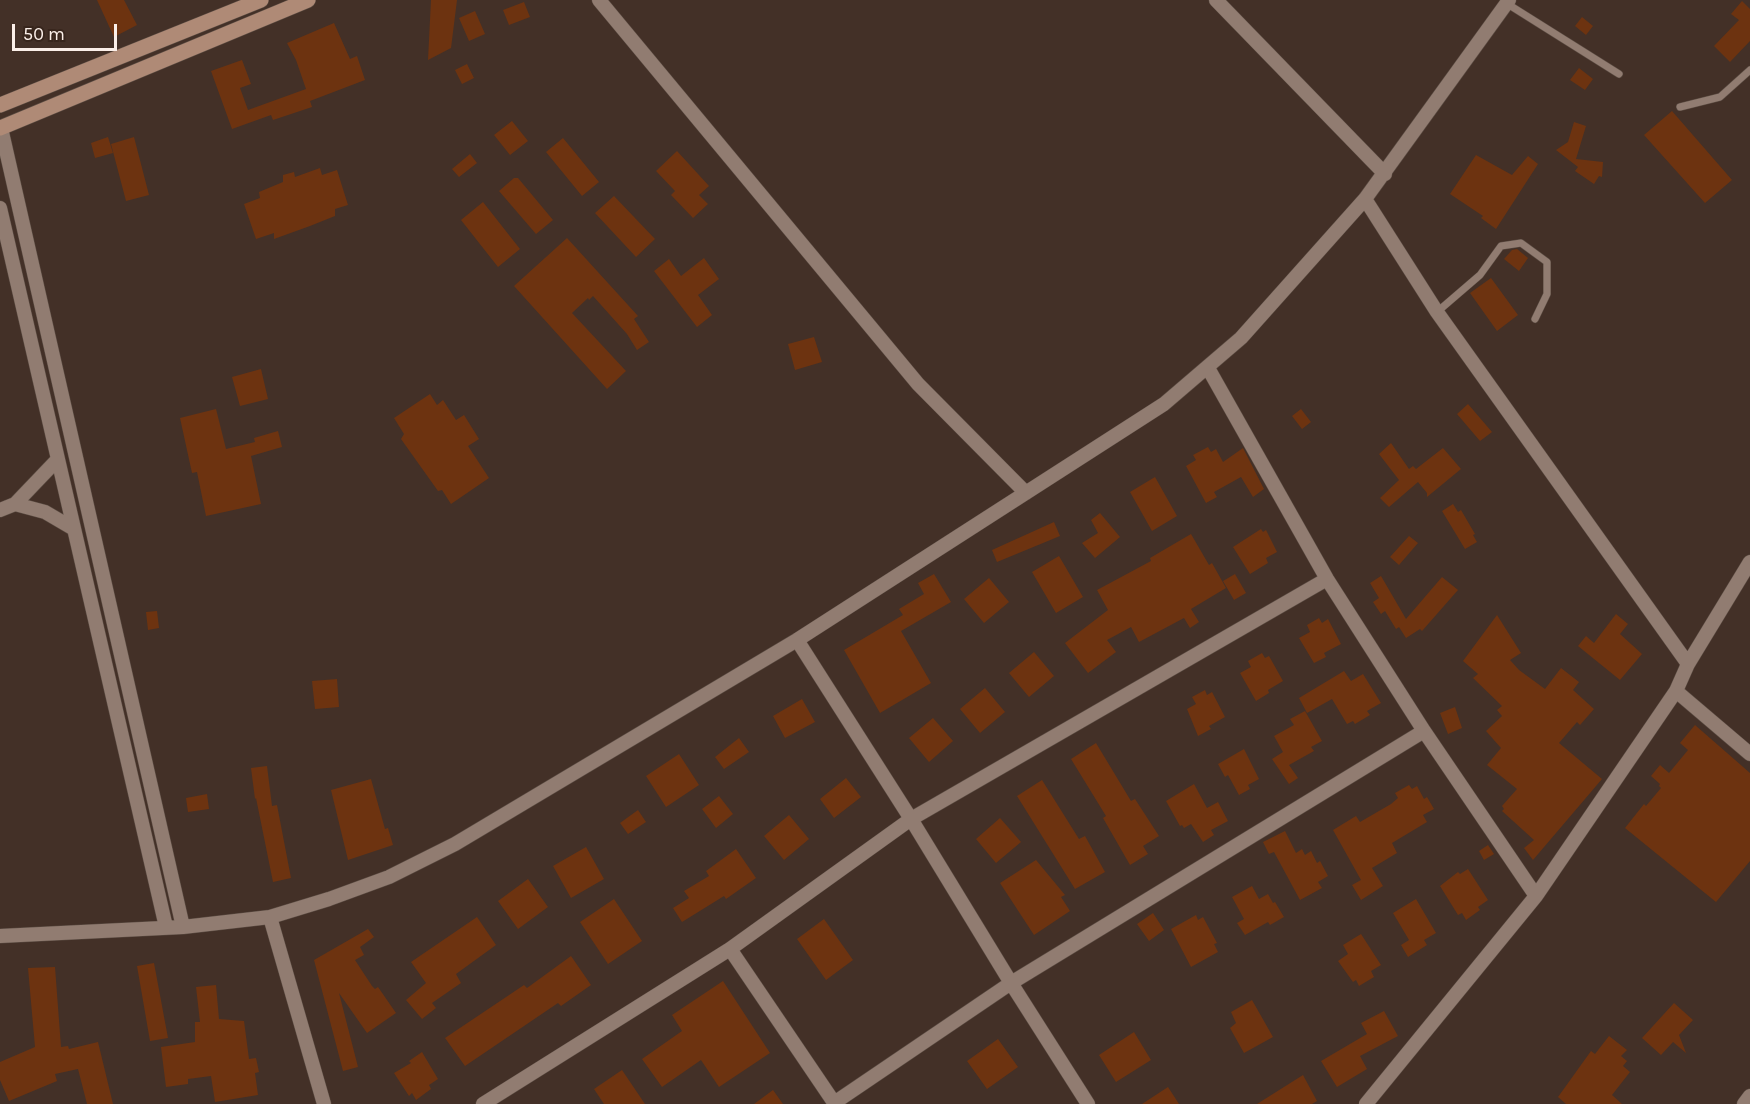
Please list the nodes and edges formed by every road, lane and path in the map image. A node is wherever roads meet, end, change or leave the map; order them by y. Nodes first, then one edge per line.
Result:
1 (261, 0) edge
2 (308, 0) edge
3 (599, 0) edge
4 (1216, 0) edge
5 (1508, 2) edge
6 (1750, 70) edge
7 (1619, 74) dead end
8 (0, 105) edge
9 (1680, 107) dead end
10 (0, 127) edge
11 (1385, 174) junction
12 (1365, 199) junction
13 (0, 208) edge
14 (1437, 312) junction
15 (1535, 319) dead end
16 (1209, 368) junction
17 (58, 459) junction
18 (1026, 493) junction
19 (15, 504) junction
20 (0, 510) edge
21 (74, 529) junction
22 (1750, 562) edge
23 (1327, 579) junction
24 (797, 640) junction
25 (1688, 664) junction
26 (1676, 691) junction
27 (1424, 731) junction
28 (1750, 754) edge
29 (911, 819) junction
30 (1536, 896) junction
31 (270, 917) junction
32 (166, 927) junction
33 (183, 927) junction
34 (0, 936) edge
35 (730, 949) junction
36 (1011, 983) junction
37 (1750, 1096) edge
38 (834, 1103) edge
39 (324, 1104) edge
40 (483, 1104) edge
41 (1088, 1104) edge
42 (1366, 1104) edge
43 (1744, 1104) edge

1 - 8 street
2 - 10 street
3 - 18 street
4 - 11 street
5 - 7 lane
5 - 11 street
6 - 9 lane
10 - 33 street
11 - 12 street
12 - 14 street
12 - 16 street
13 - 17 street
14 - 15 lane
14 - 25 street
16 - 18 street
16 - 23 street
17 - 19 street
17 - 21 street
18 - 24 street
19 - 20 street
19 - 21 street
21 - 32 street
22 - 25 street
23 - 27 street
23 - 29 street
24 - 29 street
24 - 31 street
25 - 26 street
26 - 28 street
26 - 30 street
27 - 30 street
27 - 36 street
29 - 35 street
29 - 36 street
30 - 42 street
31 - 33 street
31 - 39 street
32 - 33 street
32 - 34 street
35 - 38 street
35 - 40 street
36 - 38 street
36 - 41 street
37 - 43 street

